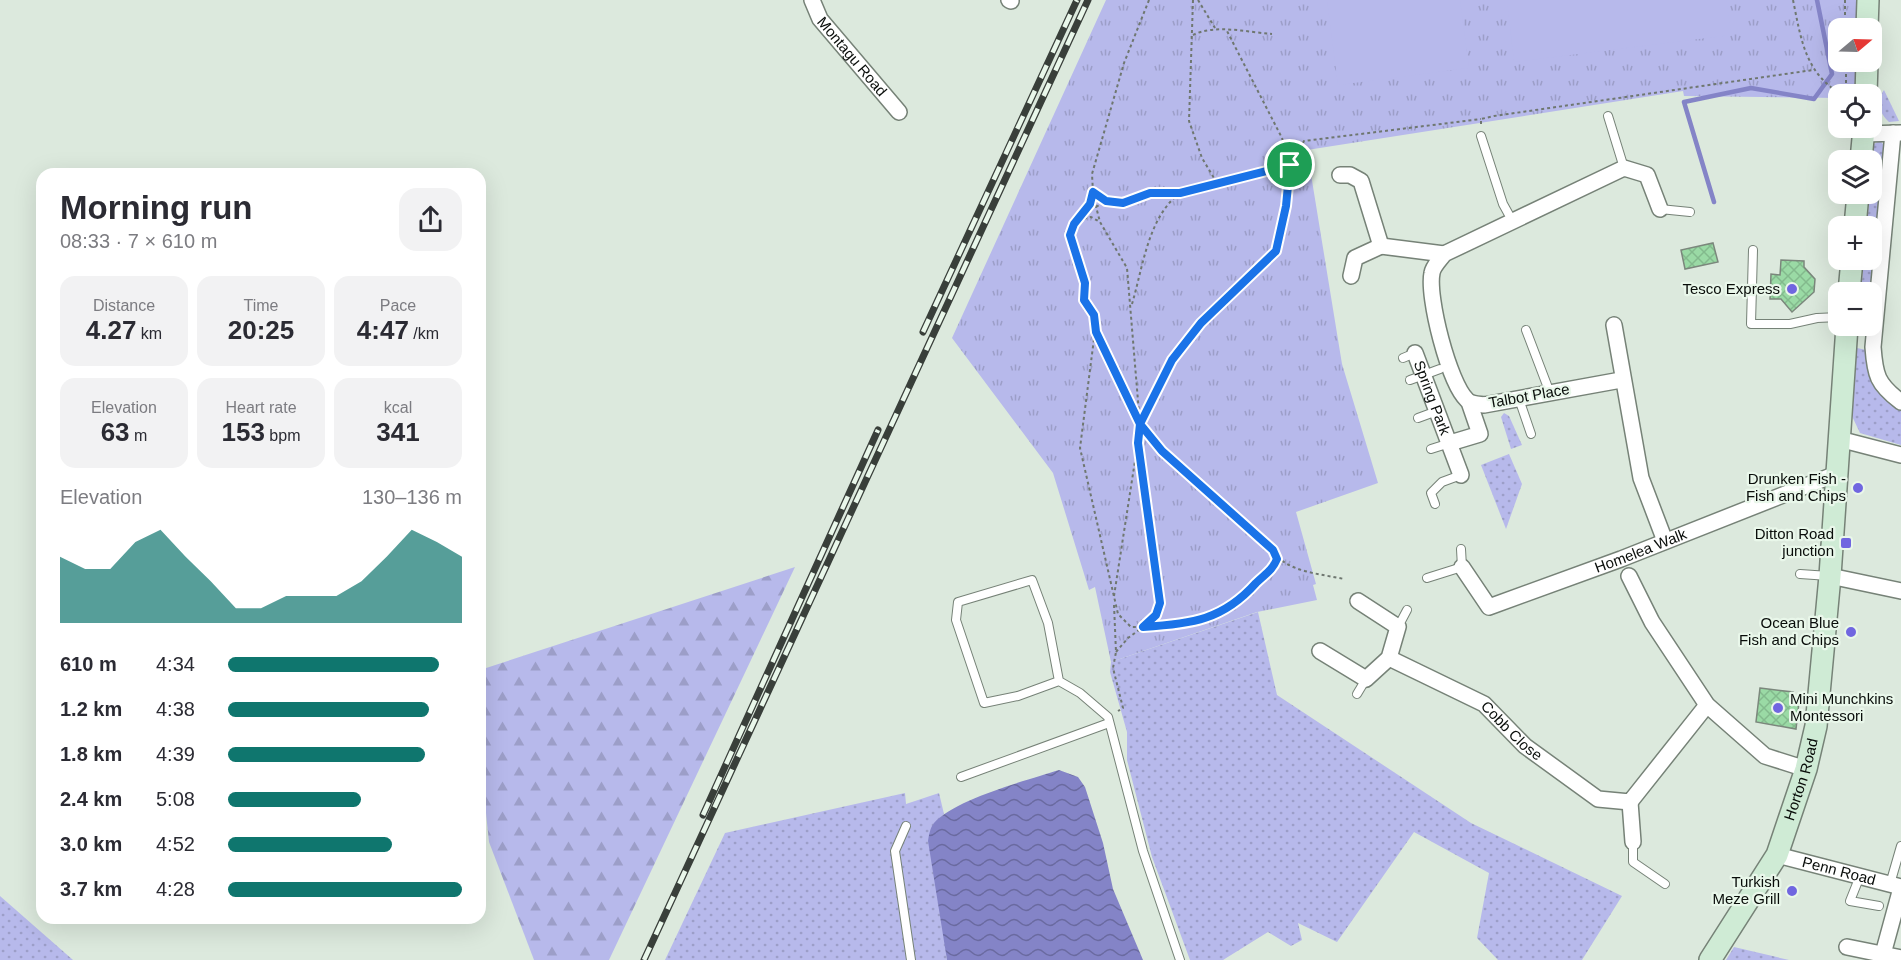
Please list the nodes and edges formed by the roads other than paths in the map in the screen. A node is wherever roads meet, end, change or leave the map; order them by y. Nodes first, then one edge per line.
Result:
1 (812, 0) edge
2 (1868, 0) edge
3 (1867, 18) edge
4 (899, 112) dead end
5 (1608, 116) dead end
6 (1882, 132) edge
7 (1897, 133) edge
8 (1481, 136) road end
9 (1624, 168) junction
10 (1340, 175) dead end
11 (1660, 209) joint
12 (1690, 212) dead end
13 (1513, 222) junction
14 (1381, 246) junction
15 (1752, 250) dead end
16 (1444, 254) junction
17 (1351, 276) dead end
18 (1828, 318) edge
19 (1614, 325) dead end
20 (1526, 330) dead end
21 (1846, 336) edge
22 (1409, 355) dead end
23 (1440, 369) dead end
24 (1417, 378) junction
25 (1622, 380) junction
26 (1550, 393) junction
27 (1519, 399) junction
28 (1469, 402) junction
29 (1901, 402) edge
30 (1437, 411) junction
31 (1418, 418) dead end
32 (1531, 434) dead end
33 (1839, 439) junction
34 (1450, 443) junction
35 (1431, 449) dead end
36 (1901, 455) edge
37 (1463, 474) joint
38 (1836, 474) junction
39 (1435, 504) dead end
40 (1665, 541) junction
41 (1461, 549) dead end
42 (1462, 567) junction
43 (1800, 574) dead end
44 (1629, 576) dead end
45 (1830, 576) junction
46 (1427, 578) dead end
47 (1901, 591) edge
48 (1358, 601) dead end
49 (1407, 610) dead end
50 (1398, 627) junction
51 (1320, 651) dead end
52 (1389, 658) junction
53 (1366, 679) junction
54 (1059, 681) junction
55 (1357, 694) dead end
56 (1707, 705) junction
57 (1108, 720) junction
58 (1806, 769) junction
59 (961, 777) dead end
60 (1630, 802) junction
61 (906, 826) dead end
62 (1633, 842) joint
63 (1901, 846) edge
64 (1777, 855) junction
65 (1860, 876) junction
66 (1665, 884) dead end
67 (1897, 886) edge
68 (1879, 906) dead end
69 (1847, 947) dead end
70 (1883, 954) junction
71 (1901, 958) edge
72 (911, 960) edge
73 (1180, 960) edge
74 (1710, 960) edge

1 - 4 street, Montagu Road
2 - 3 main road
5 - 9 lane
6 - 7 street
7 - 29 street
8 - 13 lane
9 - 11 street
9 - 13 street
10 - 14 street
11 - 12 lane
13 - 16 street
14 - 16 street
14 - 17 street
15 - 18 lane
16 - 28 street, Talbot Place
19 - 25 street
20 - 26 lane
21 - 33 main road, Horton Road
22 - 24 street, Spring Park
23 - 24 lane
24 - 30 street, Spring Park
25 - 26 street, Talbot Place
25 - 40 street
26 - 27 street, Talbot Place
27 - 28 street, Talbot Place
27 - 32 lane
28 - 34 street, Spring Park
30 - 31 lane
30 - 34 street, Spring Park
33 - 36 street
33 - 38 main road, Horton Road
34 - 35 lane
34 - 37 street, Spring Park
37 - 39 lane
38 - 40 street, Homelea Walk
38 - 45 main road, Horton Road
40 - 42 street, Homelea Walk
41 - 42 lane
42 - 46 lane
43 - 45 lane
44 - 56 street
45 - 47 street
45 - 58 main road, Horton Road
48 - 50 street
49 - 50 lane
50 - 52 street
51 - 53 street
52 - 53 street
52 - 60 street, Cobb Close
53 - 55 lane
54 - 54 lane
54 - 57 lane
56 - 58 street
56 - 60 street
57 - 59 lane
57 - 73 lane
58 - 64 main road, Horton Road
60 - 62 street
61 - 72 lane
62 - 66 lane
63 - 67 lane
64 - 65 street, Penn Road
64 - 74 main road, Horton Road
65 - 67 street, Penn Road
65 - 68 lane
67 - 70 street
69 - 70 street
70 - 71 street

